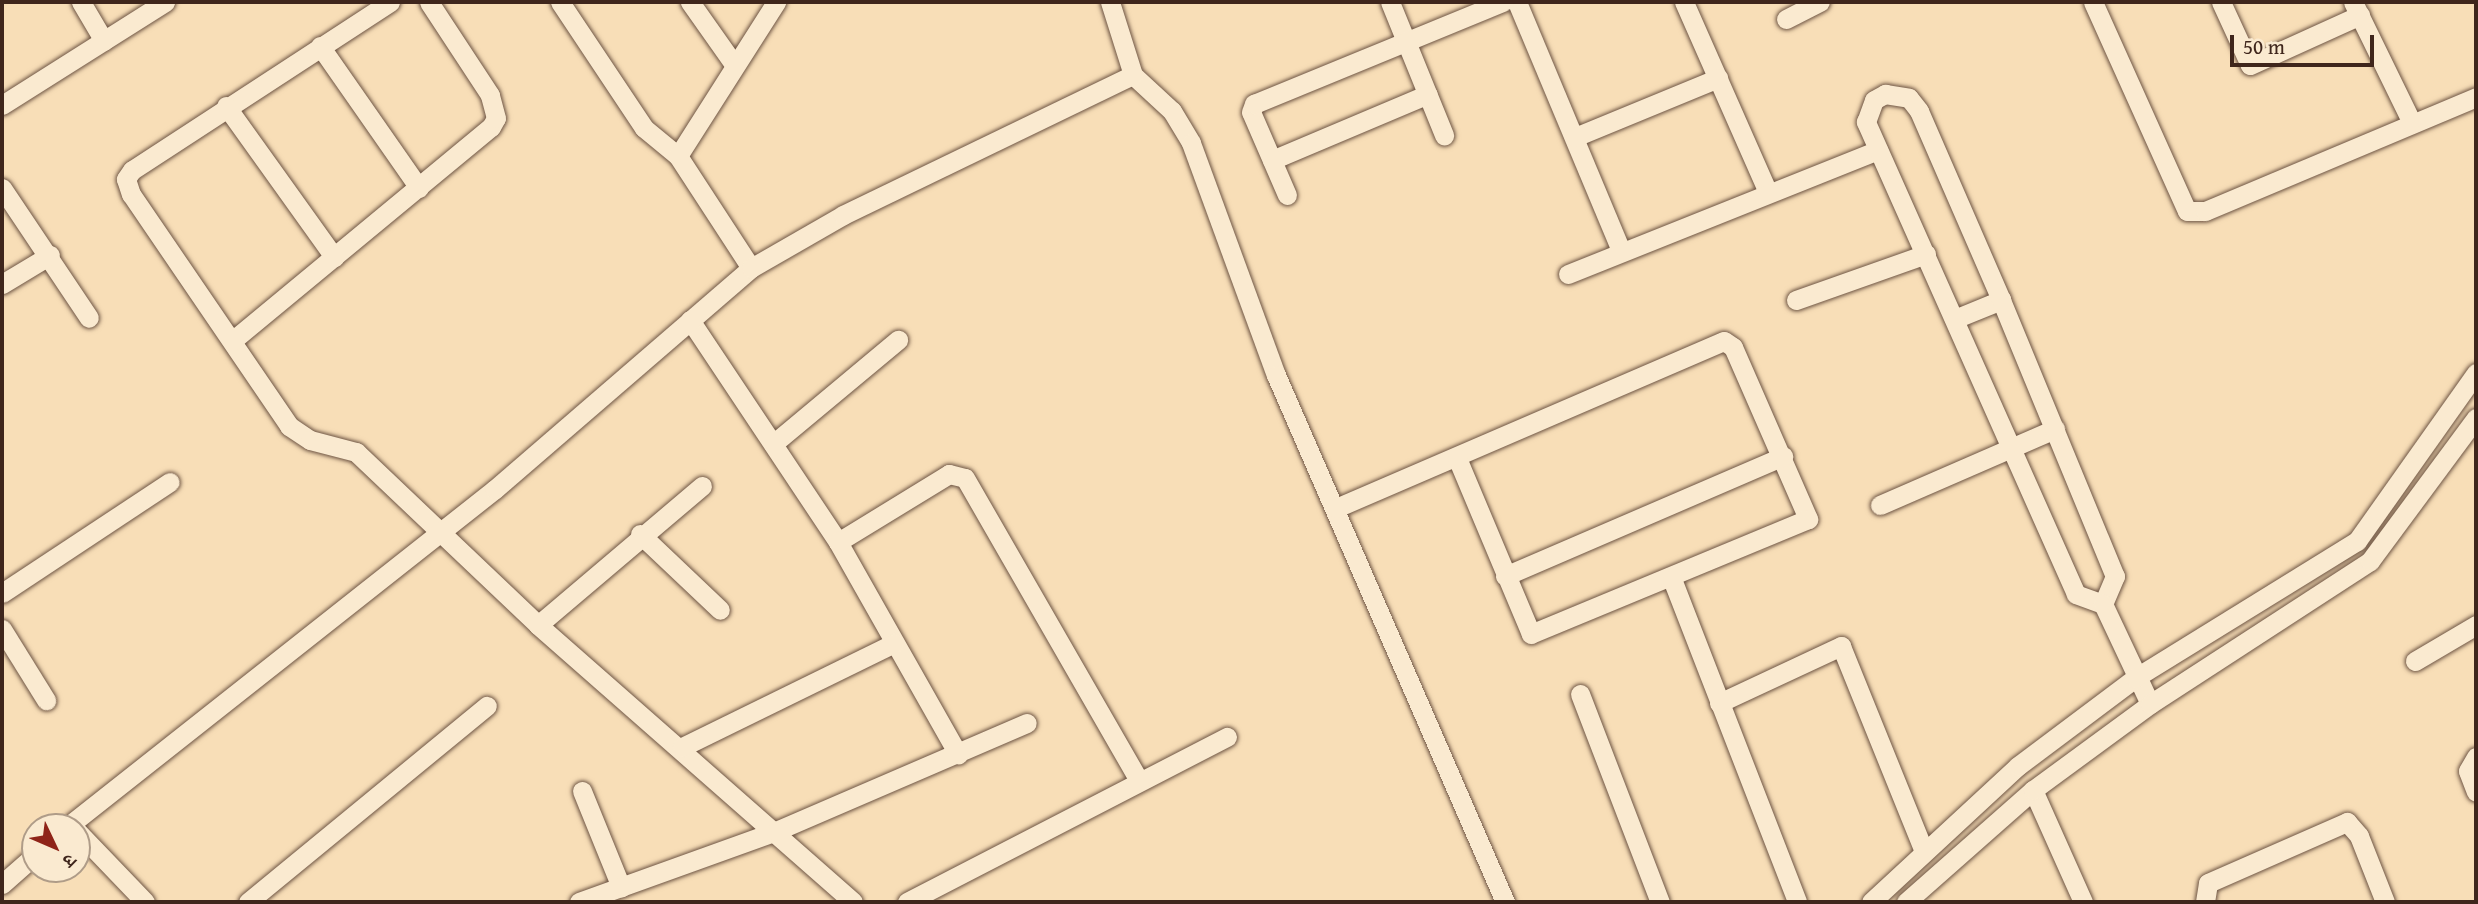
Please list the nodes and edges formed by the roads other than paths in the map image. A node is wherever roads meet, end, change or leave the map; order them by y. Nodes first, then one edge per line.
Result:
1 (81, 2) edge
2 (165, 2) edge
3 (390, 2) edge
4 (429, 2) edge
5 (560, 2) edge
6 (691, 2) edge
7 (776, 2) edge
8 (1110, 2) edge
9 (1390, 2) edge
10 (1503, 2) edge
11 (1517, 2) edge
12 (1684, 2) edge
13 (1820, 2) edge
14 (2093, 2) edge
15 (2221, 2) edge
16 (2357, 8) edge
17 (1786, 19) dead end
18 (104, 41) junction
19 (1406, 41) junction
20 (320, 46) junction
21 (733, 63) junction
22 (1133, 75) junction
23 (1718, 78) junction
24 (1428, 94) junction
25 (2476, 97) edge
26 (2, 105) edge
27 (226, 106) junction
28 (2411, 121) junction
29 (1444, 135) dead end
30 (1575, 137) junction
31 (1878, 150) junction
32 (678, 156) junction
33 (1272, 160) junction
34 (419, 187) junction
35 (2, 188) edge
36 (1767, 190) junction
37 (1287, 195) dead end
38 (1620, 251) junction
39 (1926, 254) junction
40 (50, 255) junction
41 (334, 257) junction
42 (751, 268) junction
43 (1568, 274) dead end
44 (2, 284) edge
45 (1796, 300) dead end
46 (2001, 300) junction
47 (89, 318) dead end
48 (1957, 318) junction
49 (690, 320) junction
50 (898, 340) dead end
51 (232, 341) junction
52 (2476, 373) edge
53 (2476, 418) edge
54 (2056, 429) junction
55 (773, 444) junction
56 (2009, 449) junction
57 (1783, 456) junction
58 (1457, 458) junction
59 (170, 482) dead end
60 (702, 486) dead end
61 (1880, 505) dead end
62 (1336, 508) junction
63 (440, 533) junction
64 (640, 534) junction
65 (838, 542) junction
66 (1505, 576) junction
67 (1672, 579) junction
68 (2, 593) edge
69 (2104, 604) junction
70 (720, 610) dead end
71 (538, 625) junction
72 (2472, 625) edge
73 (2, 629) edge
74 (894, 643) junction
75 (2415, 661) dead end
76 (2136, 678) junction
77 (1580, 694) dead end
78 (46, 700) dead end
79 (1719, 703) junction
80 (2150, 704) junction
81 (487, 706) dead end
82 (1027, 723) dead end
83 (1227, 737) dead end
84 (682, 747) junction
85 (958, 754) junction
86 (2476, 757) edge
87 (1139, 780) junction
88 (2033, 790) junction
89 (582, 792) dead end
90 (2476, 792) edge
91 (90, 813) edge
92 (776, 831) junction
93 (91, 847) edge
94 (1924, 851) junction
95 (21, 867) edge
96 (2, 884) edge
97 (621, 887) junction
98 (145, 902) edge
99 (248, 902) edge
100 (579, 902) edge
101 (853, 902) edge
102 (907, 902) edge
103 (1505, 902) edge
104 (1660, 902) edge
105 (1797, 902) edge
106 (1871, 902) edge
107 (1906, 902) edge
108 (2083, 902) edge
109 (2205, 902) edge
110 (2385, 902) edge

1 - 18 street
2 - 18 street
3 - 20 street
4 - 34 street
5 - 32 street
6 - 21 street
7 - 21 street
8 - 22 street
9 - 19 street
10 - 19 street
11 - 30 street
12 - 23 street
13 - 17 street
14 - 28 street
15 - 16 street
16 - 28 street
18 - 26 street
19 - 24 street
19 - 33 street
20 - 27 street
20 - 34 street
21 - 32 street
22 - 42 street
22 - 62 street
23 - 30 street
23 - 36 street
24 - 29 street
24 - 33 street
25 - 28 street
27 - 41 street
27 - 51 street
30 - 38 street
31 - 36 street
31 - 39 street
31 - 46 street
32 - 42 street
33 - 37 street
34 - 41 street
35 - 40 street
36 - 38 street
38 - 43 street
39 - 45 street
39 - 48 street
40 - 44 street
40 - 47 street
41 - 51 street
42 - 49 street
46 - 48 street
46 - 54 street
48 - 56 street
49 - 55 street
49 - 63 street
50 - 55 street
51 - 63 street
52 - 76 street
53 - 80 street
54 - 56 street
54 - 69 street
55 - 65 street
56 - 61 street
56 - 69 street
57 - 58 street
57 - 66 street
57 - 67 street
58 - 62 street
58 - 66 street
59 - 68 street
60 - 64 street
62 - 103 street
63 - 71 street
63 - 91 street
64 - 70 street
64 - 71 street
65 - 74 street
65 - 87 street
66 - 67 street
67 - 79 street
69 - 76 street
71 - 84 street
72 - 75 street
73 - 78 street
74 - 84 street
74 - 85 street
76 - 80 street
76 - 94 street
77 - 104 street
79 - 94 street
79 - 105 street
80 - 88 street
81 - 99 street
82 - 85 street
83 - 87 street
84 - 92 street
85 - 92 street
86 - 90 street
87 - 102 street
88 - 107 street
88 - 108 street
89 - 97 street
92 - 97 street
92 - 101 street
93 - 98 street
94 - 106 street
95 - 96 street
97 - 100 street
109 - 110 street

